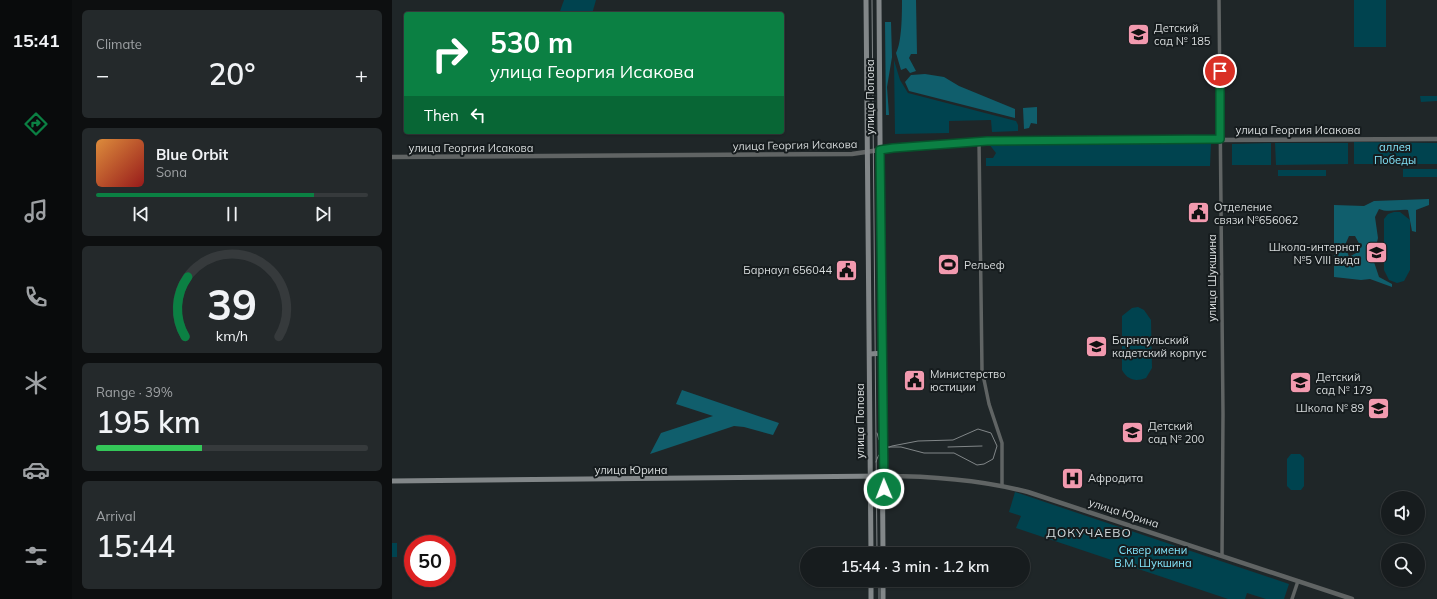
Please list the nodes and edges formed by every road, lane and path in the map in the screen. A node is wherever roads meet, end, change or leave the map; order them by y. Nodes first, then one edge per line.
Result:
1 (866, 0) edge
2 (879, 0) edge
3 (1220, 0) edge
4 (1437, 138) edge
5 (1220, 139) junction
6 (980, 141) junction
7 (880, 150) junction
8 (867, 153) junction
9 (392, 157) edge
10 (883, 353) junction
11 (870, 354) junction
12 (884, 476) junction
13 (870, 477) junction
14 (392, 481) edge
15 (1002, 486) junction
16 (871, 547) edge
17 (884, 547) edge
18 (1222, 556) junction
19 (1298, 581) junction
20 (871, 587) edge
21 (883, 587) edge
22 (871, 599) edge
23 (884, 599) edge
24 (1292, 599) edge
25 (1352, 599) edge

1 - 8 main road, улица Попова
2 - 7 main road, улица Попова
3 - 5 street, улица Шукшина
4 - 5 street, улица Георгия Исакова
5 - 6 street, улица Георгия Исакова
5 - 18 street, улица Шукшина
6 - 7 street, улица Георгия Исакова
6 - 15 street
7 - 8 street, улица Георгия Исакова
7 - 10 main road, улица Попова
8 - 9 street, улица Георгия Исакова
8 - 11 main road, улица Попова
10 - 11 main road
10 - 12 main road, улица Попова
11 - 13 main road, улица Попова
12 - 13 main road, улица Юрина
12 - 15 street, улица Юрина
12 - 17 main road, улица Попова
13 - 14 main road, улица Юрина
13 - 16 main road, улица Попова
15 - 18 street, улица Юрина
18 - 19 street, улица Юрина
19 - 24 street
19 - 25 street, улица Юрина
20 - 22 main road
21 - 23 main road

